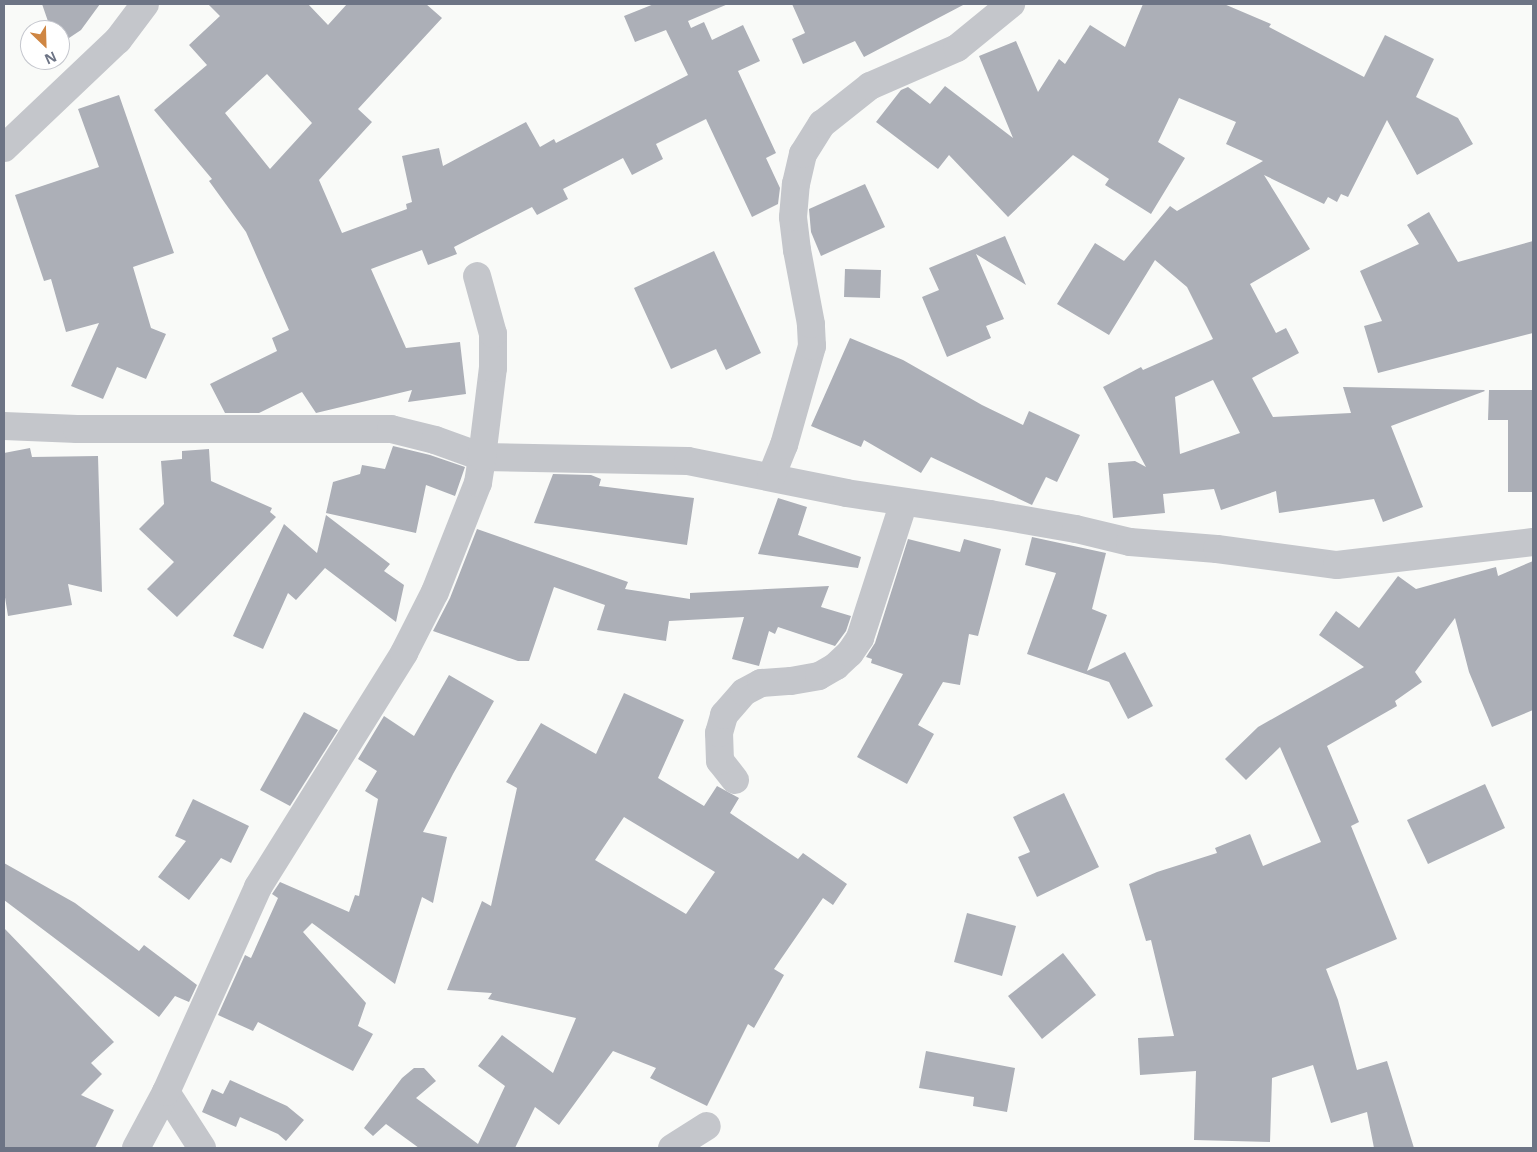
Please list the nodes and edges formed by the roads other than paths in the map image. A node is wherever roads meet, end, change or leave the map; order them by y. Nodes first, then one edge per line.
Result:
1 (145, 4) edge
2 (1011, 4) edge
3 (4, 148) edge
4 (477, 276) dead end
5 (4, 426) edge
6 (482, 457) junction
7 (771, 476) junction
8 (904, 502) junction
9 (1533, 542) edge
10 (735, 780) dead end
11 (166, 1092) junction
12 (707, 1126) dead end
13 (136, 1148) edge
14 (202, 1148) edge
15 (672, 1148) edge

1 - 3 street
2 - 7 street
4 - 6 street
5 - 6 street
6 - 7 street
6 - 11 street
7 - 8 street
8 - 9 street
8 - 10 street
11 - 13 street
11 - 14 street
12 - 15 street

